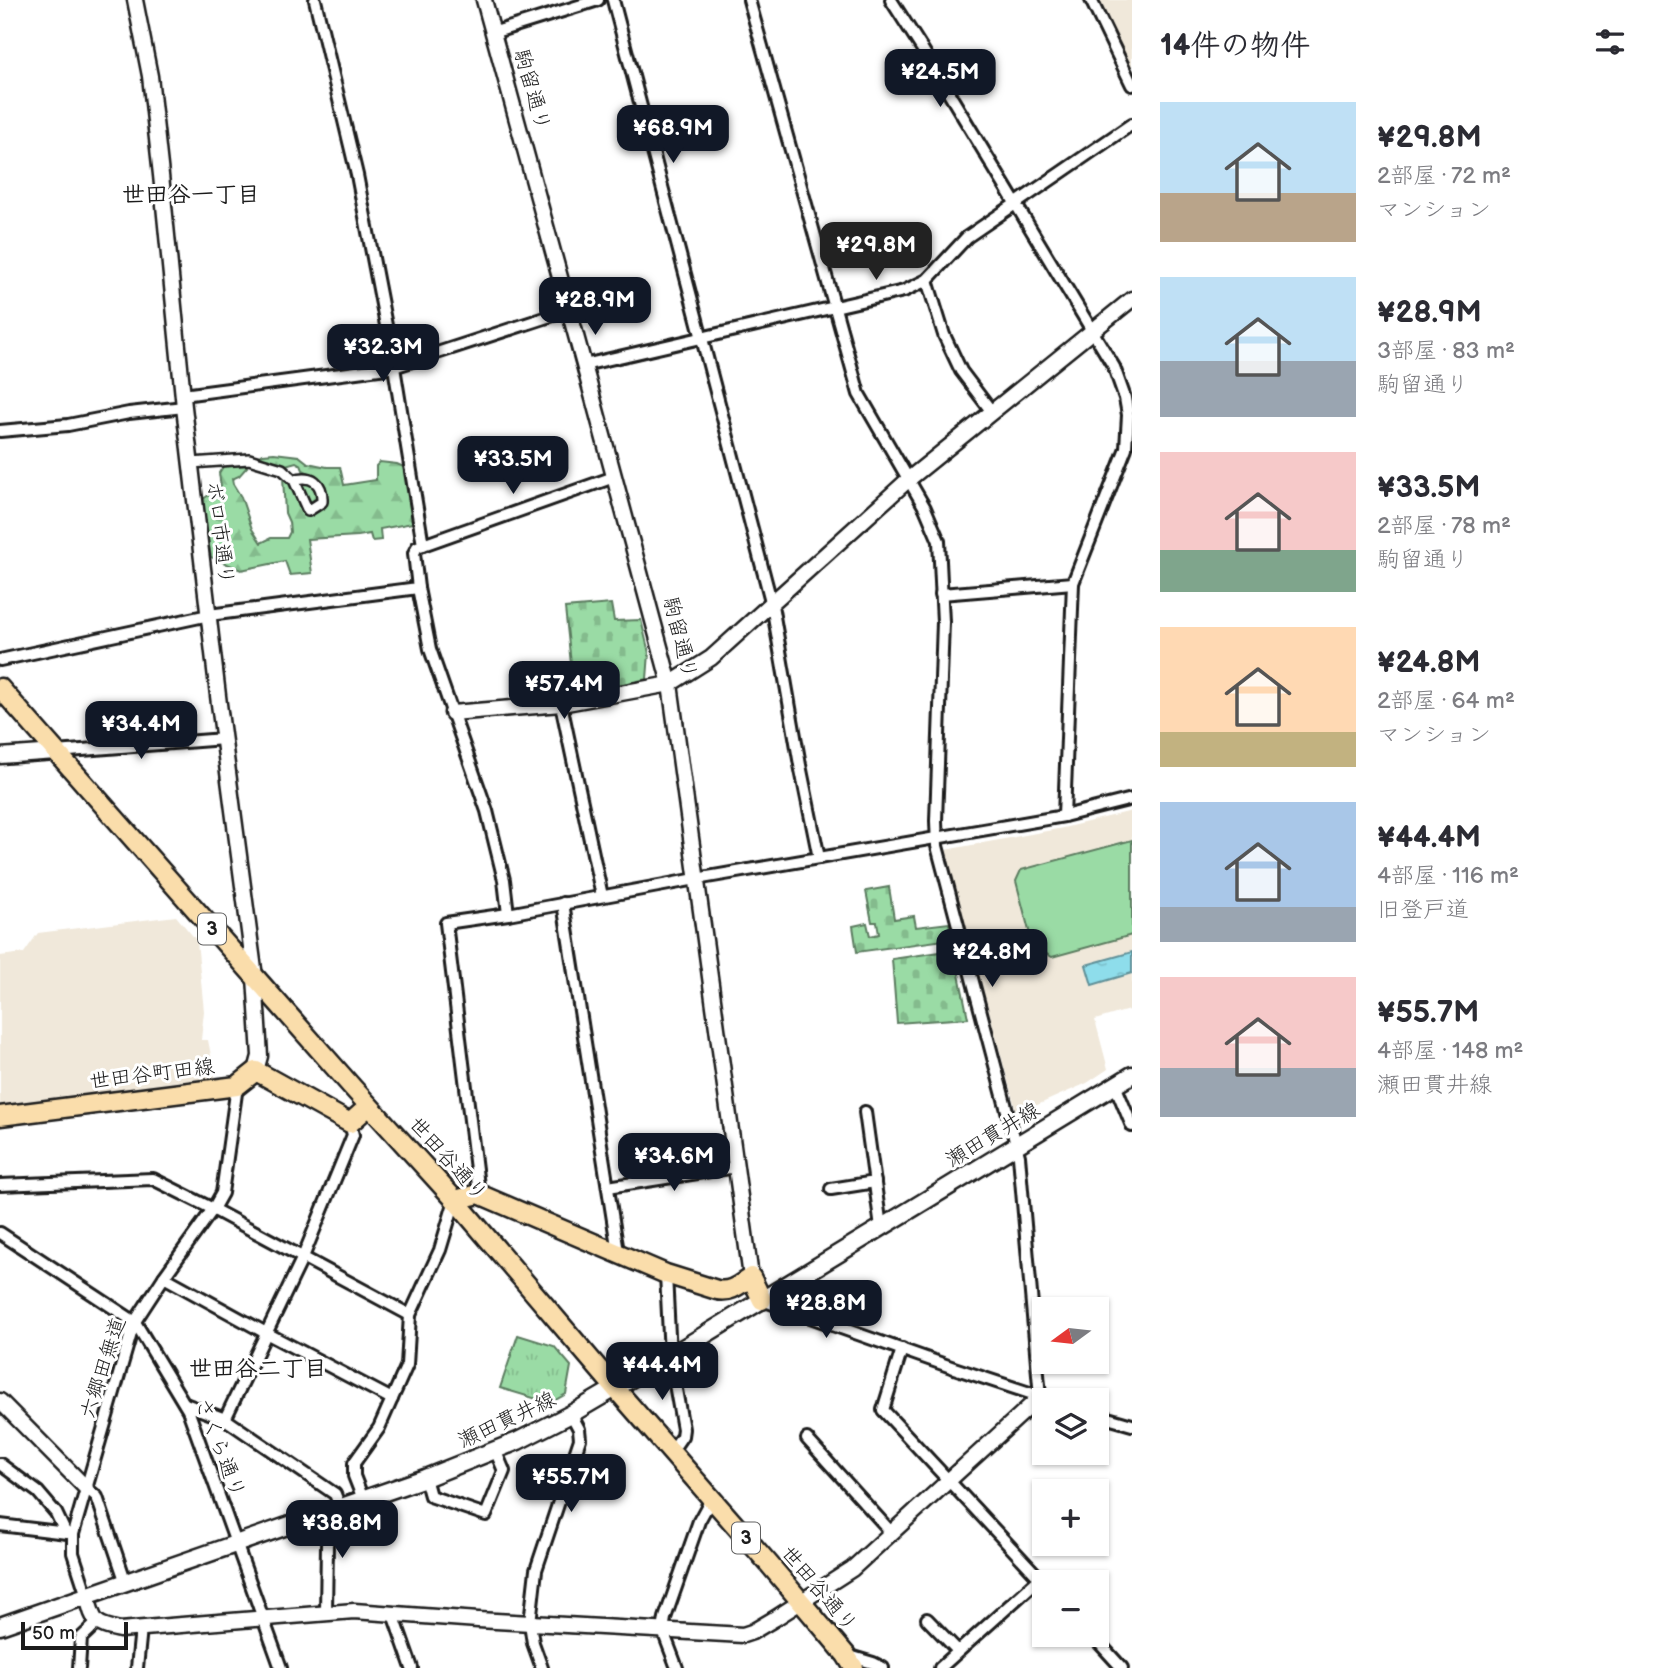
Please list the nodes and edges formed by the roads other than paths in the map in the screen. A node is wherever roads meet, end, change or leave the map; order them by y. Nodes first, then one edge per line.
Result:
1 (135, 0) edge
2 (315, 0) edge
3 (484, 0) edge
4 (597, 0) edge
5 (613, 0) edge
6 (748, 0) edge
7 (891, 0) edge
8 (1091, 0) edge
9 (492, 33) junction
10 (1132, 85) edge
11 (1132, 124) edge
12 (1016, 202) junction
13 (927, 280) junction
14 (1132, 299) edge
15 (834, 308) junction
16 (569, 310) junction
17 (1091, 332) junction
18 (702, 338) junction
19 (584, 365) junction
20 (394, 367) junction
21 (183, 401) junction
22 (992, 412) junction
23 (1130, 415) edge
24 (0, 431) edge
25 (191, 463) junction
26 (614, 477) junction
27 (909, 479) junction
28 (294, 480) dead end
29 (423, 545) junction
30 (1073, 583) junction
31 (418, 588) junction
32 (941, 594) junction
33 (772, 605) junction
34 (209, 615) junction
35 (0, 660) edge
36 (670, 684) junction
37 (0, 688) edge
38 (561, 704) junction
39 (452, 713) junction
40 (224, 739) junction
41 (56, 751) junction
42 (0, 757) edge
43 (1132, 799) edge
44 (1064, 816) junction
45 (937, 838) junction
46 (819, 858) junction
47 (696, 878) junction
48 (602, 896) junction
49 (564, 903) junction
50 (508, 914) junction
51 (255, 977) junction
52 (256, 1071) junction
53 (1132, 1074) edge
54 (1115, 1085) junction
55 (237, 1086) junction
56 (369, 1107) junction
57 (865, 1112) dead end
58 (0, 1116) edge
59 (350, 1123) junction
60 (1132, 1126) edge
61 (1017, 1145) junction
62 (736, 1167) junction
63 (875, 1182) junction
64 (0, 1185) edge
65 (608, 1187) junction
66 (831, 1189) dead end
67 (479, 1194) junction
68 (456, 1200) junction
69 (213, 1209) junction
70 (881, 1227) junction
71 (0, 1233) edge
72 (618, 1252) junction
73 (303, 1257) junction
74 (666, 1273) junction
75 (164, 1277) junction
76 (751, 1277) junction
77 (762, 1300) junction
78 (410, 1315) junction
79 (135, 1322) junction
80 (266, 1334) junction
81 (902, 1349) junction
82 (670, 1356) junction
83 (615, 1388) junction
84 (1044, 1388) edge
85 (1032, 1394) edge
86 (392, 1399) junction
87 (0, 1401) edge
88 (185, 1404) junction
89 (1032, 1409) edge
90 (571, 1414) junction
91 (1109, 1418) edge
92 (225, 1419) junction
93 (1132, 1425) edge
94 (807, 1439) dead end
95 (496, 1452) junction
96 (671, 1452) junction
97 (0, 1464) edge
98 (425, 1478) junction
99 (948, 1481) junction
100 (86, 1488) junction
101 (363, 1499) junction
102 (712, 1499) junction
103 (340, 1507) junction
104 (323, 1513) junction
105 (0, 1525) edge
106 (69, 1533) junction
107 (892, 1533) junction
108 (236, 1544) junction
109 (1032, 1570) edge
110 (127, 1583) junction
111 (1032, 1589) edge
112 (87, 1596) junction
113 (801, 1602) junction
114 (326, 1612) junction
115 (393, 1614) junction
116 (264, 1619) junction
117 (927, 1619) dead end
118 (97, 1623) junction
119 (530, 1623) junction
120 (0, 1626) edge
121 (141, 1628) junction
122 (663, 1631) junction
123 (1103, 1647) edge
124 (958, 1651) junction
125 (850, 1661) edge
126 (79, 1668) edge
127 (137, 1668) edge
128 (281, 1668) edge
129 (412, 1668) edge
130 (542, 1668) edge
131 (677, 1668) edge
132 (883, 1668) edge
133 (940, 1668) edge
134 (1122, 1668) edge

1 - 21 street, ボロ市通り
2 - 20 street
3 - 9 street, 駒留通り
4 - 9 street
5 - 18 street
6 - 15 street
7 - 12 street
8 - 10 street
9 - 16 street, 駒留通り
11 - 12 street
12 - 13 street
12 - 17 street
13 - 15 street
13 - 22 street
14 - 17 street
15 - 18 street
15 - 27 street
16 - 19 street, 駒留通り
16 - 20 street
17 - 22 street
17 - 23 street
18 - 19 street
18 - 33 street
19 - 26 street, 駒留通り
20 - 21 street
20 - 29 street
21 - 24 street
21 - 25 street, ボロ市通り
22 - 27 street
23 - 30 street
25 - 28 street
25 - 34 street, ボロ市通り
26 - 29 street
26 - 36 street, 駒留通り
27 - 32 street
27 - 33 street
29 - 31 street
30 - 32 street
30 - 44 street
31 - 34 street
31 - 39 street
32 - 45 street
33 - 36 street
33 - 46 street
34 - 35 street
34 - 40 street, ボロ市通り
36 - 38 street
36 - 47 street, 駒留通り
37 - 41 main road, 世田谷通り / 3
38 - 39 street
38 - 48 street
39 - 50 street
40 - 41 street
40 - 51 street, ボロ市通り
41 - 42 street
41 - 51 main road, 世田谷通り / 3
43 - 44 street
44 - 45 street
45 - 46 street
45 - 61 street
46 - 47 street
47 - 48 street
47 - 62 street, 駒留通り
48 - 49 street
49 - 50 street
49 - 65 street
50 - 67 street
51 - 52 street, ボロ市通り
51 - 56 main road, 世田谷通り / 3
52 - 55 main road, 世田谷町田線
52 - 59 main road
53 - 54 main road, 瀬田貫井線
54 - 60 street
54 - 61 main road, 瀬田貫井線
55 - 58 main road, 世田谷町田線
55 - 69 street, 六郷田無道
56 - 59 main road
56 - 68 main road, 世田谷通り / 3
57 - 63 street
59 - 73 street
61 - 70 main road, 瀬田貫井線
61 - 84 street
62 - 65 street
62 - 76 street, 駒留通り
63 - 66 street
63 - 70 street
64 - 69 street
65 - 72 street
67 - 68 main road
67 - 72 main road
68 - 78 street
68 - 83 main road, 世田谷通り / 3
69 - 73 street
69 - 75 street, 六郷田無道
70 - 77 main road, 瀬田貫井線
71 - 79 street, さくら通り
72 - 74 main road
73 - 78 street
73 - 80 street
74 - 76 main road
74 - 82 street
75 - 79 street, 六郷田無道
75 - 80 street
76 - 77 main road, 駒留通り
77 - 81 street
77 - 82 main road, 瀬田貫井線
78 - 86 street
79 - 88 street, さくら通り
79 - 100 street, 六郷田無道
80 - 86 street
80 - 92 street
81 - 85 street
81 - 99 street
82 - 83 main road, 瀬田貫井線
82 - 96 street
83 - 90 main road, 瀬田貫井線
83 - 96 main road, 世田谷通り / 3
86 - 101 street
87 - 100 street
88 - 92 street
88 - 108 street, さくら通り
89 - 99 street
90 - 95 main road, 瀬田貫井線
90 - 119 street
91 - 93 street
92 - 103 street
94 - 107 street
95 - 98 main road, 瀬田貫井線
95 - 98 street
96 - 102 main road, 世田谷通り / 3
97 - 106 street
98 - 101 main road, 瀬田貫井線
99 - 107 street
99 - 109 street
100 - 106 street, 六郷田無道
100 - 110 street
101 - 103 main road, 瀬田貫井線
102 - 113 main road, 世田谷通り / 3
102 - 122 street
103 - 104 main road, 瀬田貫井線
104 - 108 main road, 瀬田貫井線
104 - 114 street
105 - 106 street
106 - 112 street, 六郷田無道
107 - 113 street
108 - 110 main road, 瀬田貫井線
108 - 116 street, さくら通り
110 - 112 main road, 瀬田貫井線
111 - 124 street
112 - 118 street
112 - 120 main road, 瀬田貫井線
113 - 122 street
113 - 125 main road, 世田谷通り / 3
114 - 115 street
114 - 116 street
115 - 119 street
115 - 129 street
116 - 121 street
116 - 128 street, さくら通り
117 - 124 street
118 - 121 street
118 - 126 street
119 - 122 street
119 - 130 street
121 - 127 street
122 - 131 street
123 - 134 street
124 - 133 street
125 - 132 street

